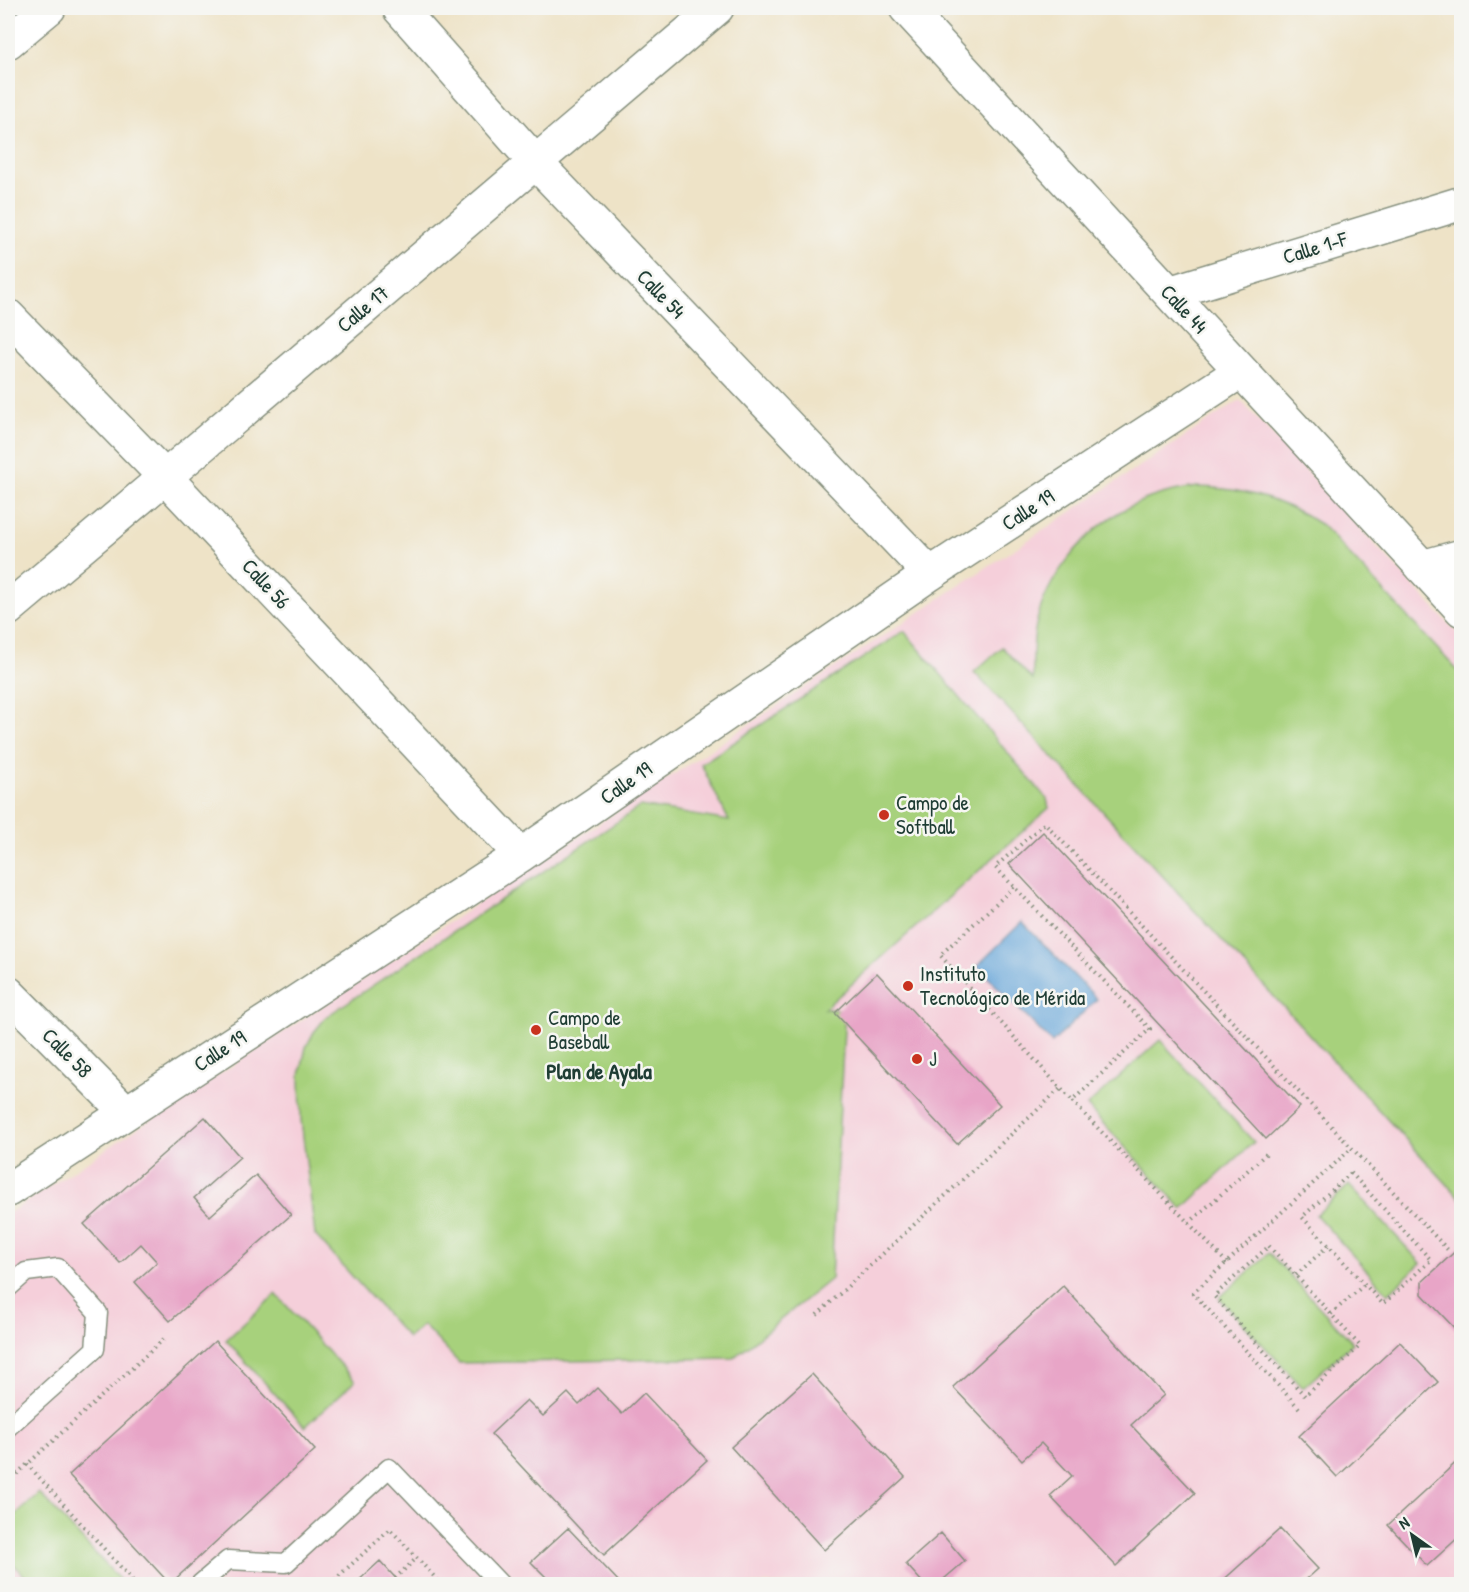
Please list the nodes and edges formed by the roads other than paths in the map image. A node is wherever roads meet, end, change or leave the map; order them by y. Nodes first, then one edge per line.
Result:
1 (49, 8) edge
2 (399, 8) edge
3 (717, 8) edge
4 (906, 8) edge
5 (8, 42) edge
6 (536, 163) junction
7 (1461, 203) edge
8 (1169, 293) junction
9 (8, 316) edge
10 (1241, 371) junction
11 (165, 477) junction
12 (1461, 556) edge
13 (1422, 567) junction
14 (930, 574) junction
15 (8, 609) edge
16 (1461, 610) edge
17 (521, 855) junction
18 (8, 993) edge
19 (126, 1112) junction
20 (8, 1190) edge
21 (8, 1288) edge
22 (8, 1427) edge
23 (200, 1584) edge
24 (500, 1584) edge

1 - 5 street
2 - 6 street, Calle 54
3 - 6 street, Calle 17
4 - 8 street, Calle 44
6 - 11 street, Calle 17
6 - 14 street, Calle 54
7 - 8 street, Calle 1-F
8 - 10 street, Calle 44
9 - 11 street, Calle 56
10 - 13 street, Calle 44
10 - 14 street, Calle 19
11 - 15 street, Calle 17
11 - 17 street, Calle 56
12 - 13 street
13 - 16 street, Calle 44
14 - 17 street, Calle 19
17 - 19 street, Calle 19
18 - 19 street, Calle 58
19 - 20 street, Calle 19
21 - 22 lane
23 - 24 lane

